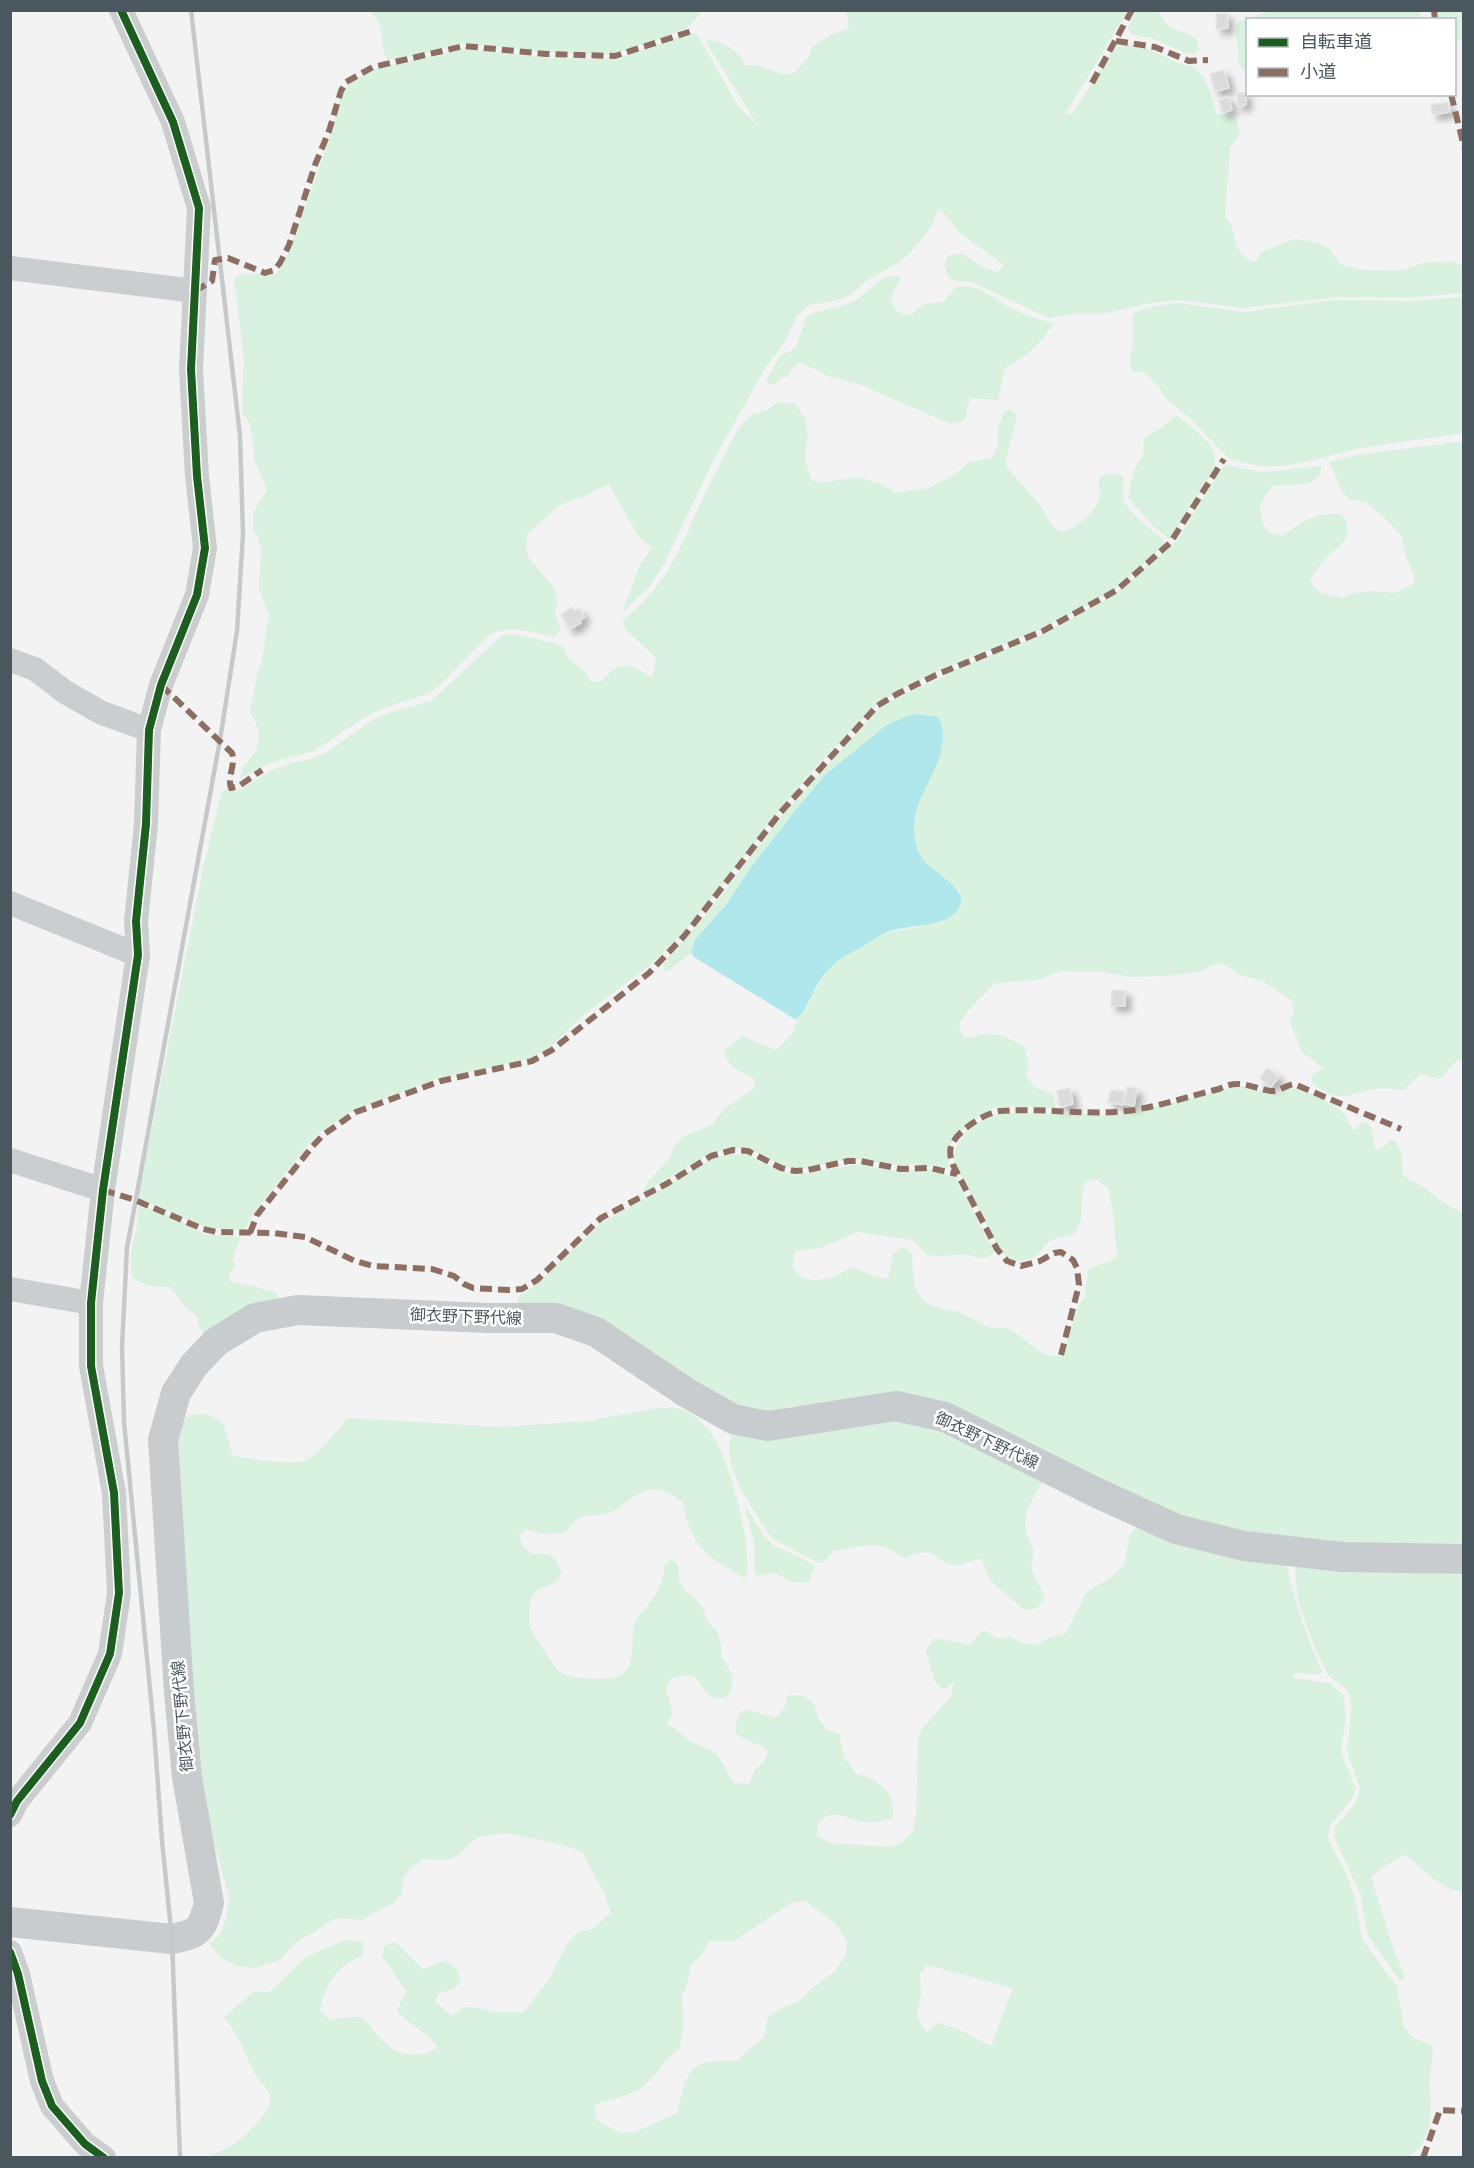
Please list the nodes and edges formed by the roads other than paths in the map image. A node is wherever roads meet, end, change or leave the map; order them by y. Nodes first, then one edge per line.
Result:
1 (121, 10) edge
2 (10, 267) edge
3 (195, 291) junction
4 (10, 660) edge
5 (149, 730) junction
6 (10, 903) edge
7 (138, 955) junction
8 (10, 1160) edge
9 (103, 1190) junction
10 (10, 1289) edge
11 (91, 1303) junction
12 (1464, 1559) edge
13 (10, 1815) edge
14 (10, 1922) edge
15 (10, 1952) edge
16 (104, 2157) edge

1 - 3 street
2 - 3 street
3 - 5 street
4 - 5 street
5 - 7 street
6 - 7 street
7 - 9 street
8 - 9 street
9 - 11 street
10 - 11 street
11 - 13 street
12 - 14 main road, 御衣野下野代線
15 - 16 street

